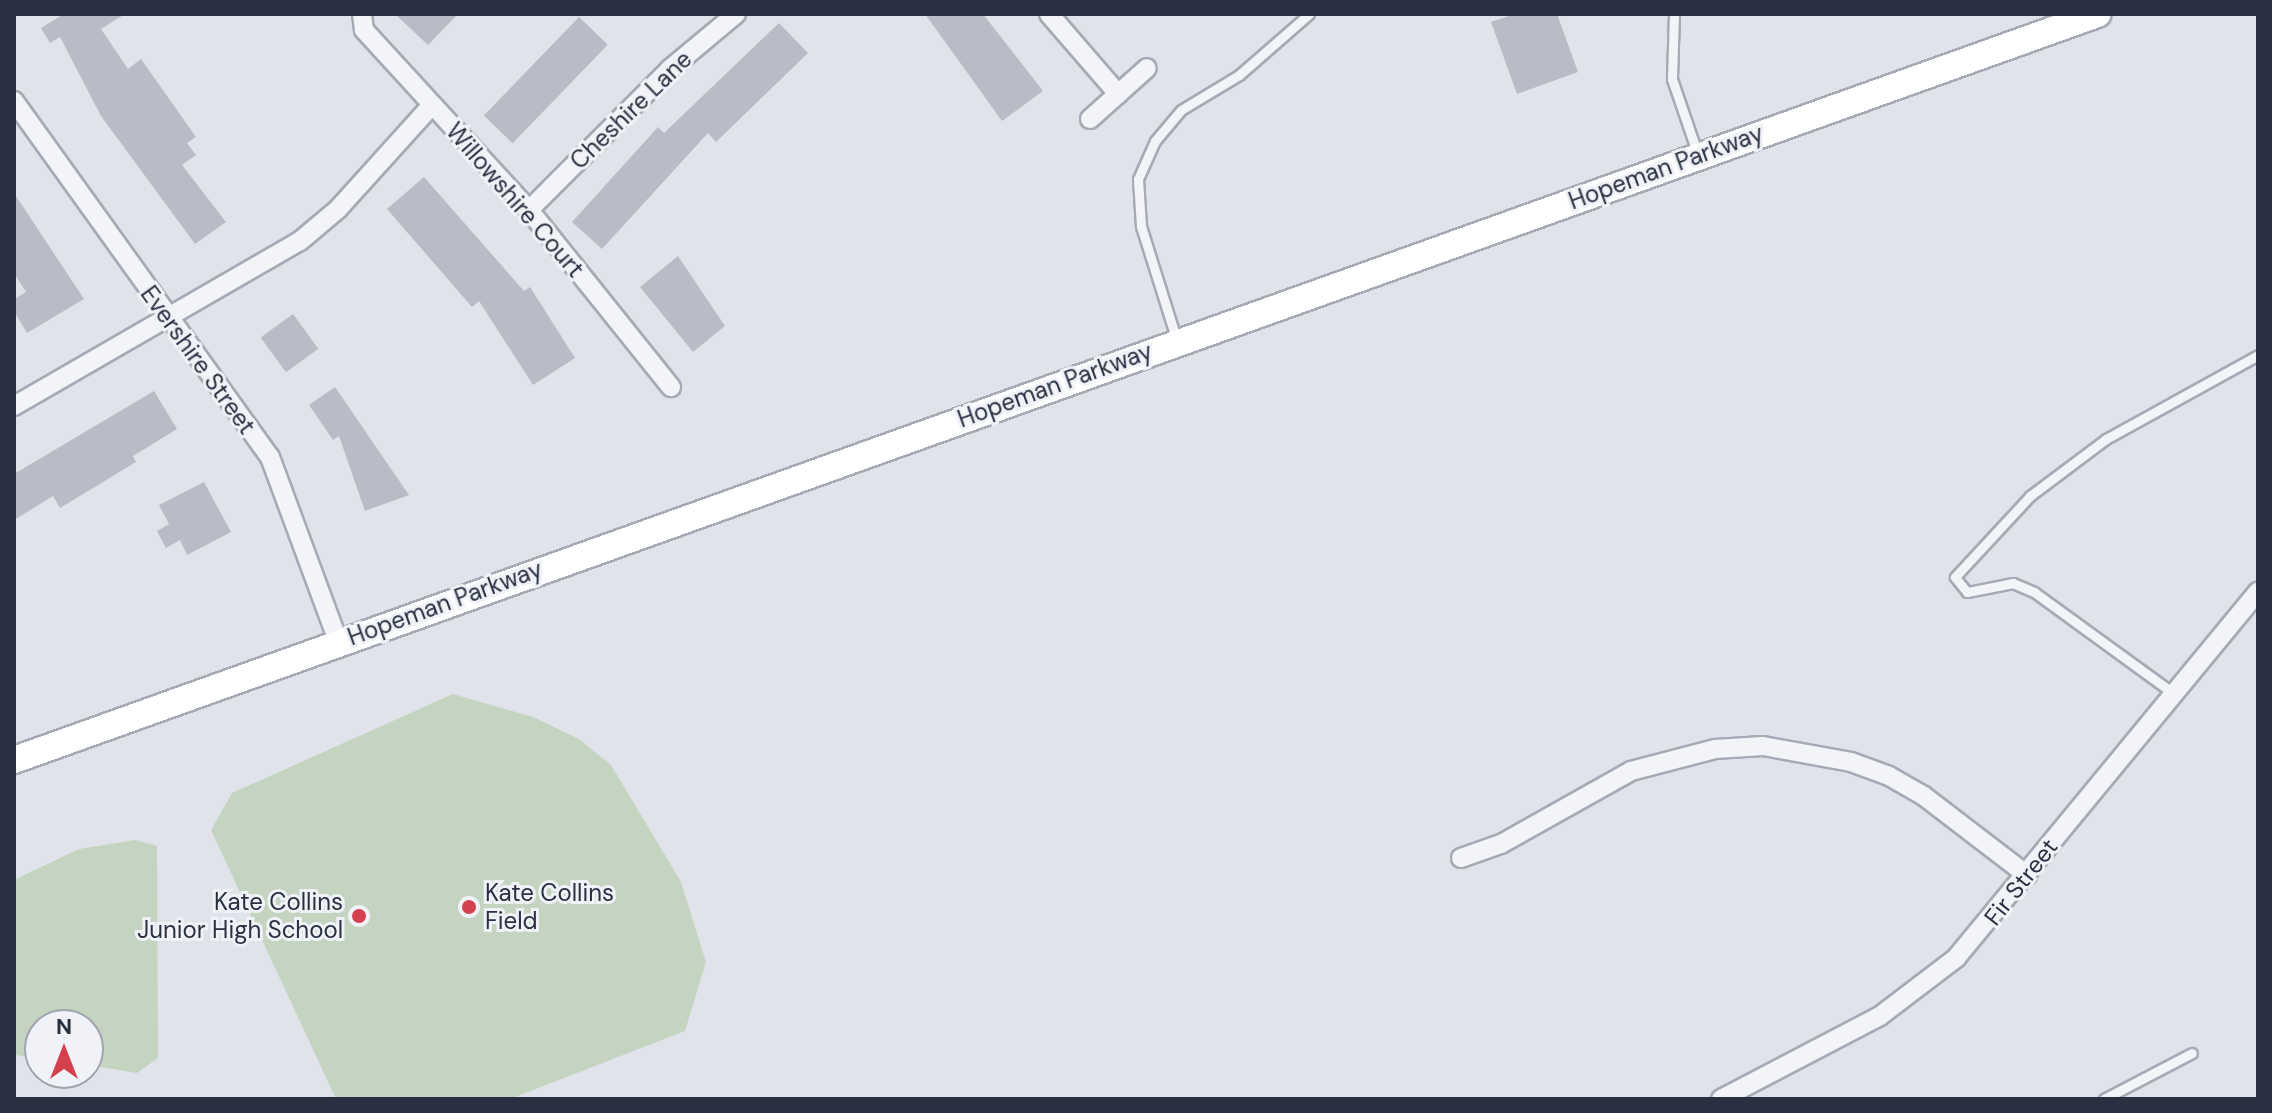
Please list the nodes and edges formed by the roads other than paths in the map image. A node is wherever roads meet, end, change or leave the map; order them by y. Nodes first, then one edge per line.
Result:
1 (362, 14) edge
2 (736, 14) edge
3 (1049, 14) edge
4 (1309, 14) edge
5 (1674, 14) edge
6 (2098, 14) edge
7 (1147, 68) dead end
8 (1118, 94) junction
9 (14, 101) edge
10 (432, 105) junction
11 (1090, 119) dead end
12 (1698, 155) junction
13 (529, 210) junction
14 (166, 319) junction
15 (1177, 341) junction
16 (2258, 355) edge
17 (671, 387) dead end
18 (14, 406) edge
19 (2258, 591) edge
20 (338, 641) junction
21 (2173, 693) junction
22 (14, 760) edge
23 (1461, 858) dead end
24 (2027, 875) junction
25 (2192, 1053) dead end
26 (1721, 1099) edge
27 (2104, 1099) edge

1 - 10 street, Willowshire Court
2 - 13 street, Cheshire Lane
3 - 8 street
4 - 15 lane
5 - 12 lane
6 - 12 main road, Hopeman Parkway
7 - 8 street
8 - 11 street
9 - 14 street, Evershire Street
10 - 13 street, Willowshire Court
10 - 14 street
12 - 15 main road, Hopeman Parkway
13 - 17 street, Willowshire Court
14 - 18 street
14 - 20 street, Evershire Street
15 - 20 main road, Hopeman Parkway
16 - 21 lane
19 - 21 street, Fir Street
20 - 22 main road, Hopeman Parkway
21 - 24 street, Fir Street
23 - 24 street
24 - 26 street, Fir Street
25 - 27 lane

